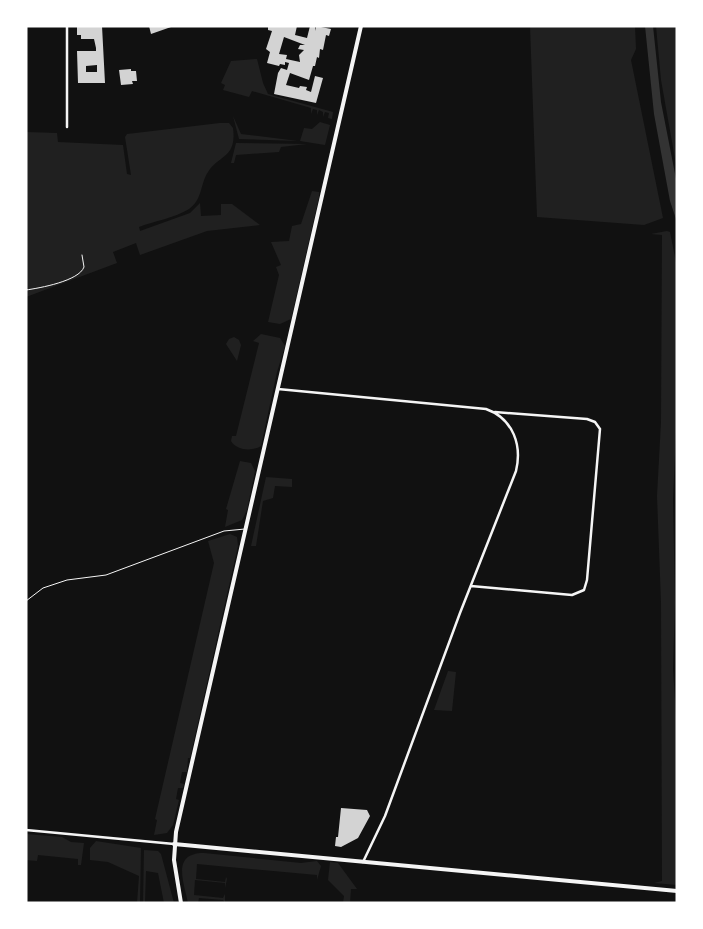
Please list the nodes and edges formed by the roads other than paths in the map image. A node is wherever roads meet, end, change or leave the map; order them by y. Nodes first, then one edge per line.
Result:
1 (67, 26) edge
2 (361, 26) edge
3 (67, 127) dead end
4 (278, 389) junction
5 (494, 412) junction
6 (246, 529) junction
7 (471, 586) junction
8 (26, 602) edge
9 (26, 830) edge
10 (174, 844) junction
11 (363, 862) junction
12 (677, 891) edge
13 (181, 903) edge

1 - 3 street
2 - 4 main road
4 - 5 street
4 - 6 main road
5 - 7 street
5 - 7 street
6 - 8 lane
6 - 10 main road
7 - 11 street
9 - 10 street
10 - 11 main road
10 - 13 main road
11 - 12 main road

